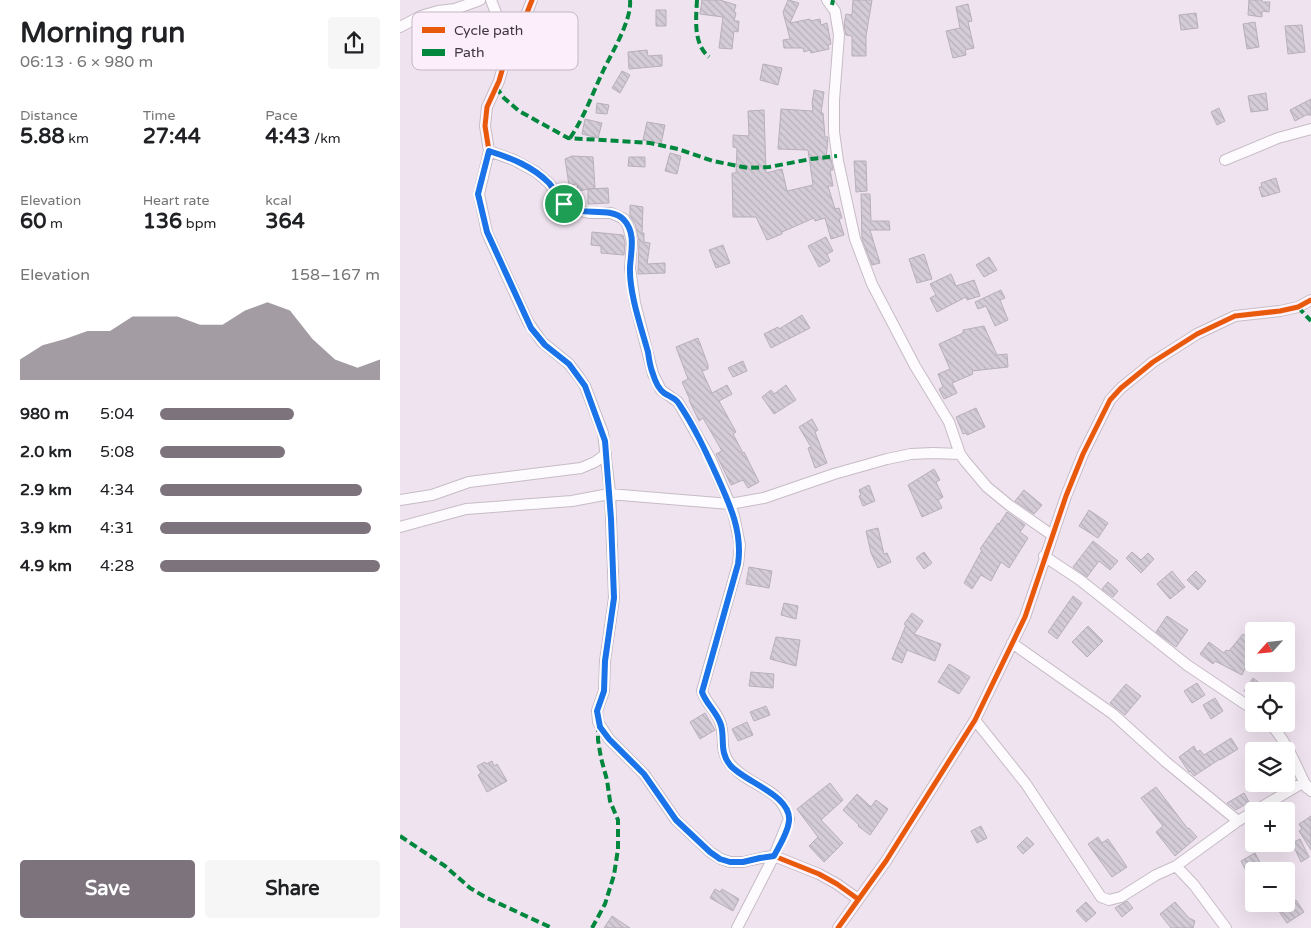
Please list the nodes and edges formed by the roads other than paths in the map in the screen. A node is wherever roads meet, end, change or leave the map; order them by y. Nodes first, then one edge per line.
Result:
1 (480, 0) edge
2 (491, 0) edge
3 (532, 0) edge
4 (827, 0) edge
5 (434, 12) edge
6 (496, 12) edge
7 (527, 12) edge
8 (412, 20) edge
9 (400, 27) edge
10 (502, 70) edge
11 (1311, 129) edge
12 (489, 151) junction
13 (1225, 160) dead end
14 (1311, 300) edge
15 (606, 454) junction
16 (960, 454) junction
17 (610, 494) junction
18 (400, 500) edge
19 (730, 504) junction
20 (400, 527) edge
21 (1052, 535) junction
22 (1044, 556) junction
23 (1012, 643) junction
24 (1245, 704) edge
25 (975, 720) junction
26 (1277, 732) edge
27 (1304, 782) junction
28 (1311, 791) edge
29 (1311, 796) edge
30 (1238, 821) junction
31 (774, 856) junction
32 (1176, 866) junction
33 (858, 899) junction
34 (737, 928) edge
35 (838, 928) edge
36 (1226, 928) edge

1 - 5 street
2 - 6 street
3 - 7 street
4 - 16 street
8 - 9 street
10 - 12 street
11 - 13 street
12 - 15 street
12 - 19 street
14 - 21 street
15 - 17 street
15 - 18 street
16 - 19 street
16 - 21 street
17 - 19 street
17 - 20 street
17 - 31 street
19 - 31 street
21 - 22 street
22 - 23 street
22 - 24 street
23 - 25 street
23 - 30 street
25 - 32 street
25 - 33 street
26 - 27 street
27 - 28 street
27 - 29 street
27 - 30 street
30 - 32 street
31 - 33 street
31 - 34 street
32 - 36 street
33 - 35 street

